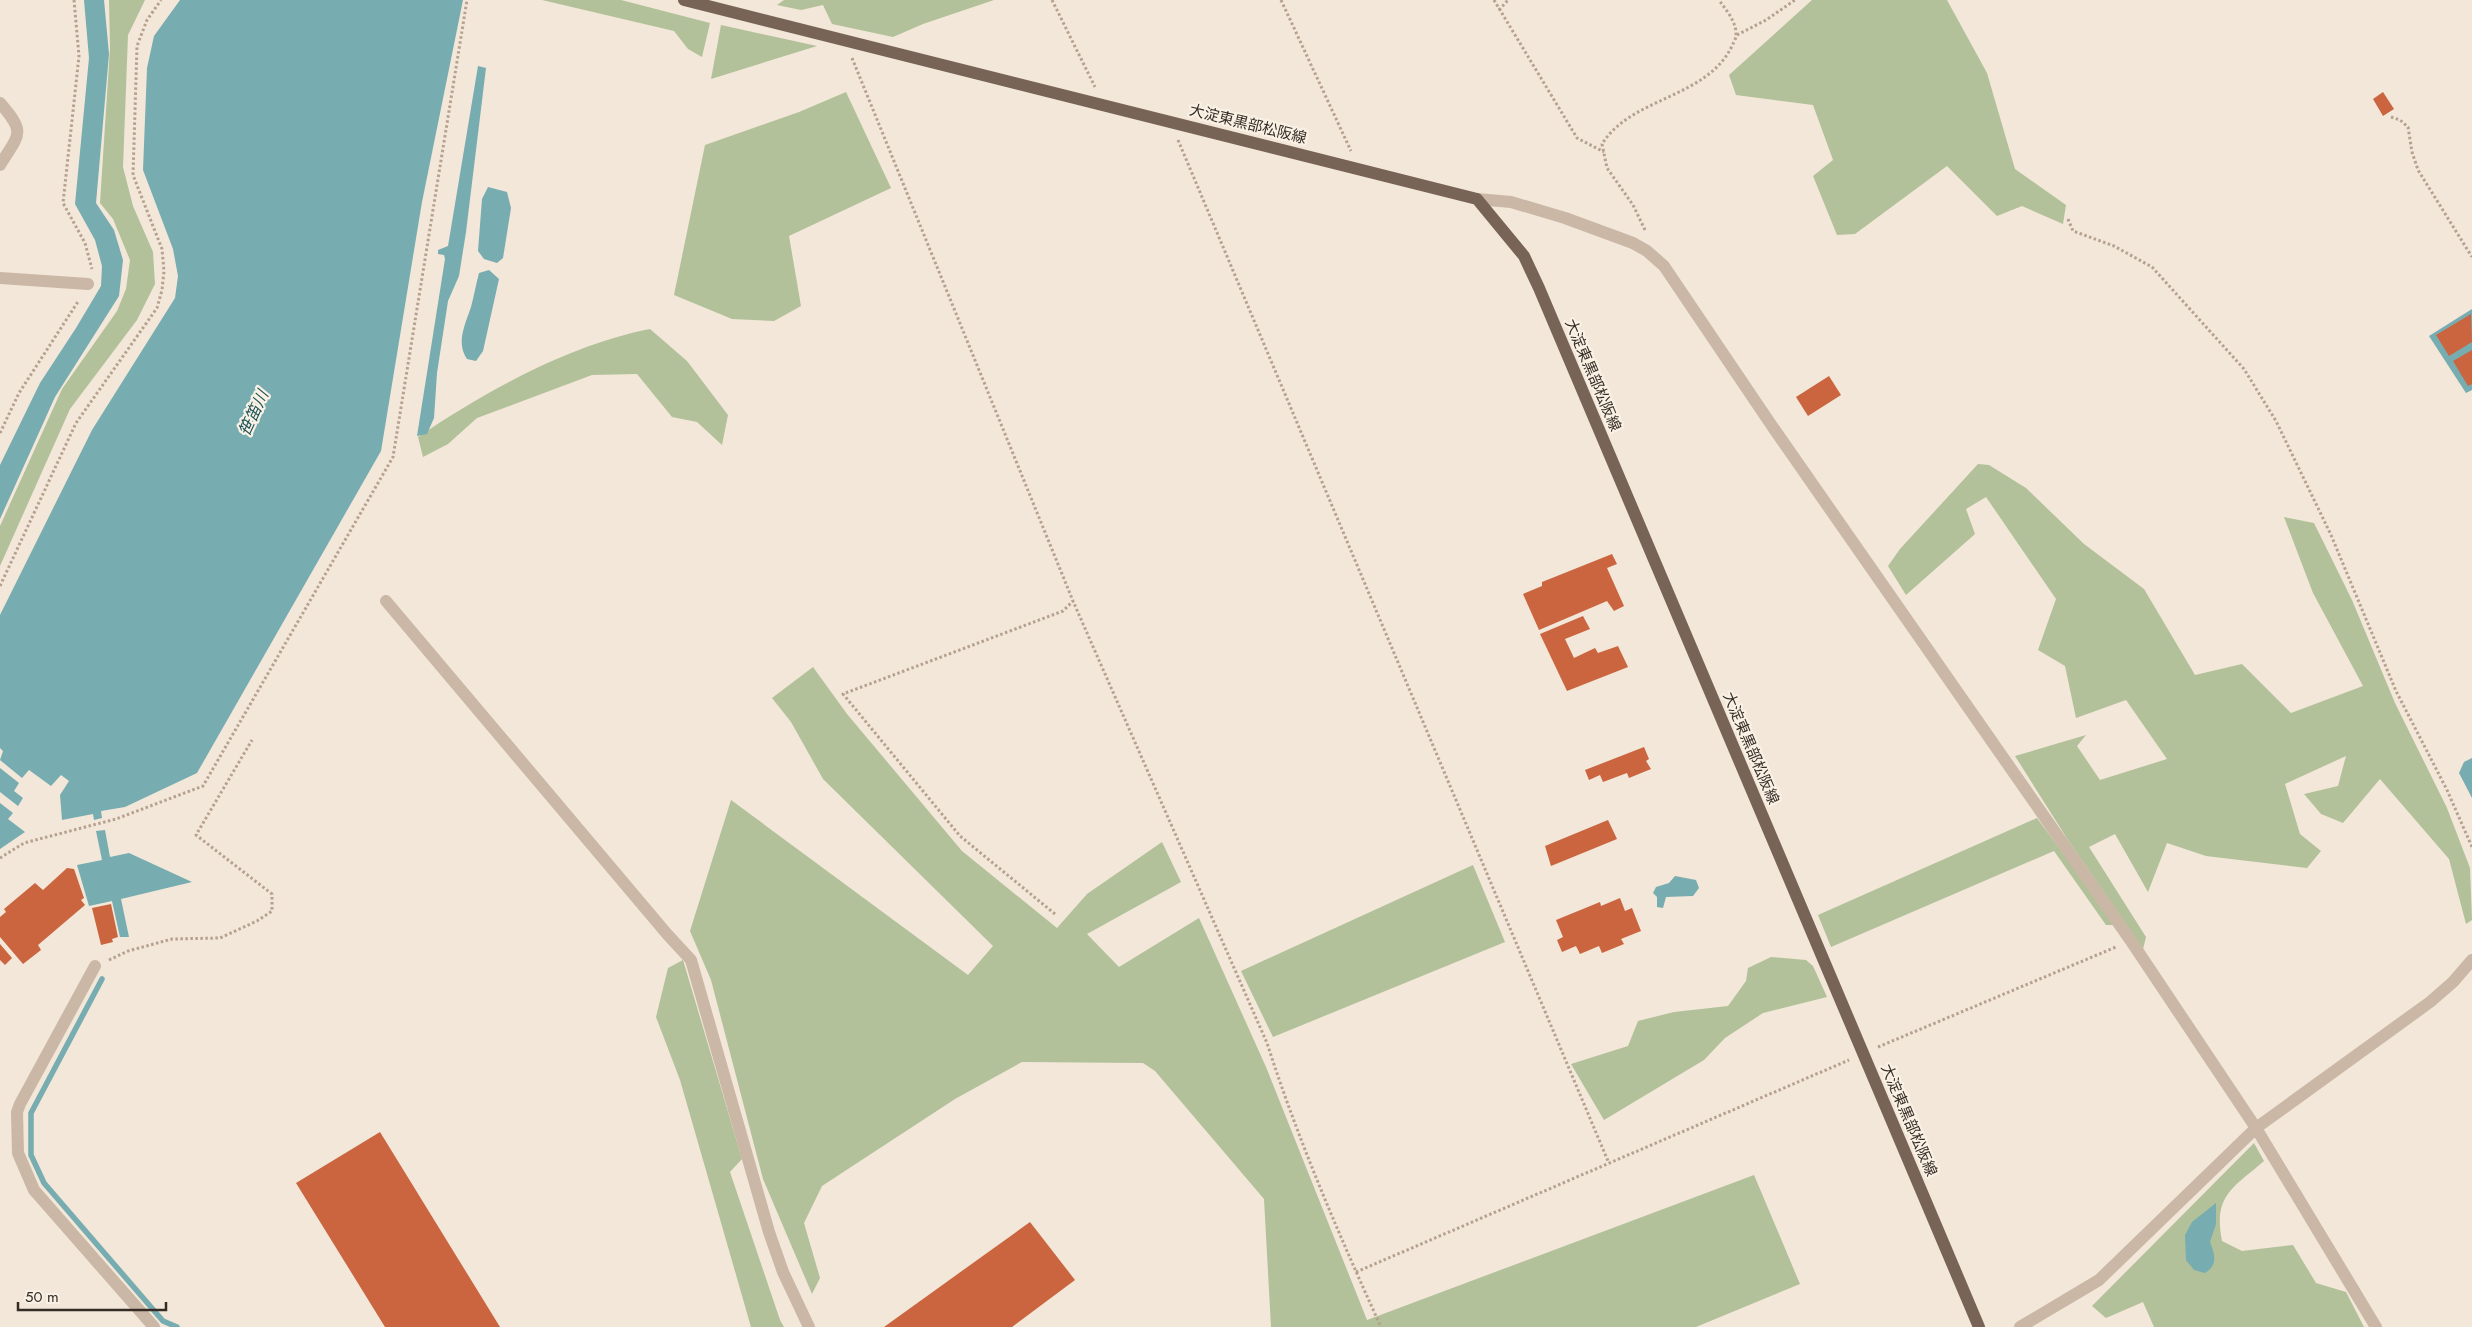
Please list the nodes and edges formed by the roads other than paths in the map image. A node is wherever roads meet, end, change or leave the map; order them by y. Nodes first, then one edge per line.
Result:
1 (684, 0) edge
2 (0, 103) edge
3 (0, 165) edge
4 (1477, 199) junction
5 (0, 278) edge
6 (88, 284) road end
7 (386, 602) dead end
8 (2472, 960) edge
9 (95, 966) road end
10 (2256, 1128) junction
11 (154, 1327) edge
12 (809, 1327) edge
13 (1979, 1327) edge
14 (2020, 1327) edge
15 (2376, 1327) edge

1 - 4 main road, 大淀東黒部松阪線
2 - 3 street
4 - 10 street
4 - 13 main road, 大淀東黒部松阪線
5 - 6 street
7 - 12 street
8 - 10 street
9 - 11 street
10 - 14 street
10 - 15 street

